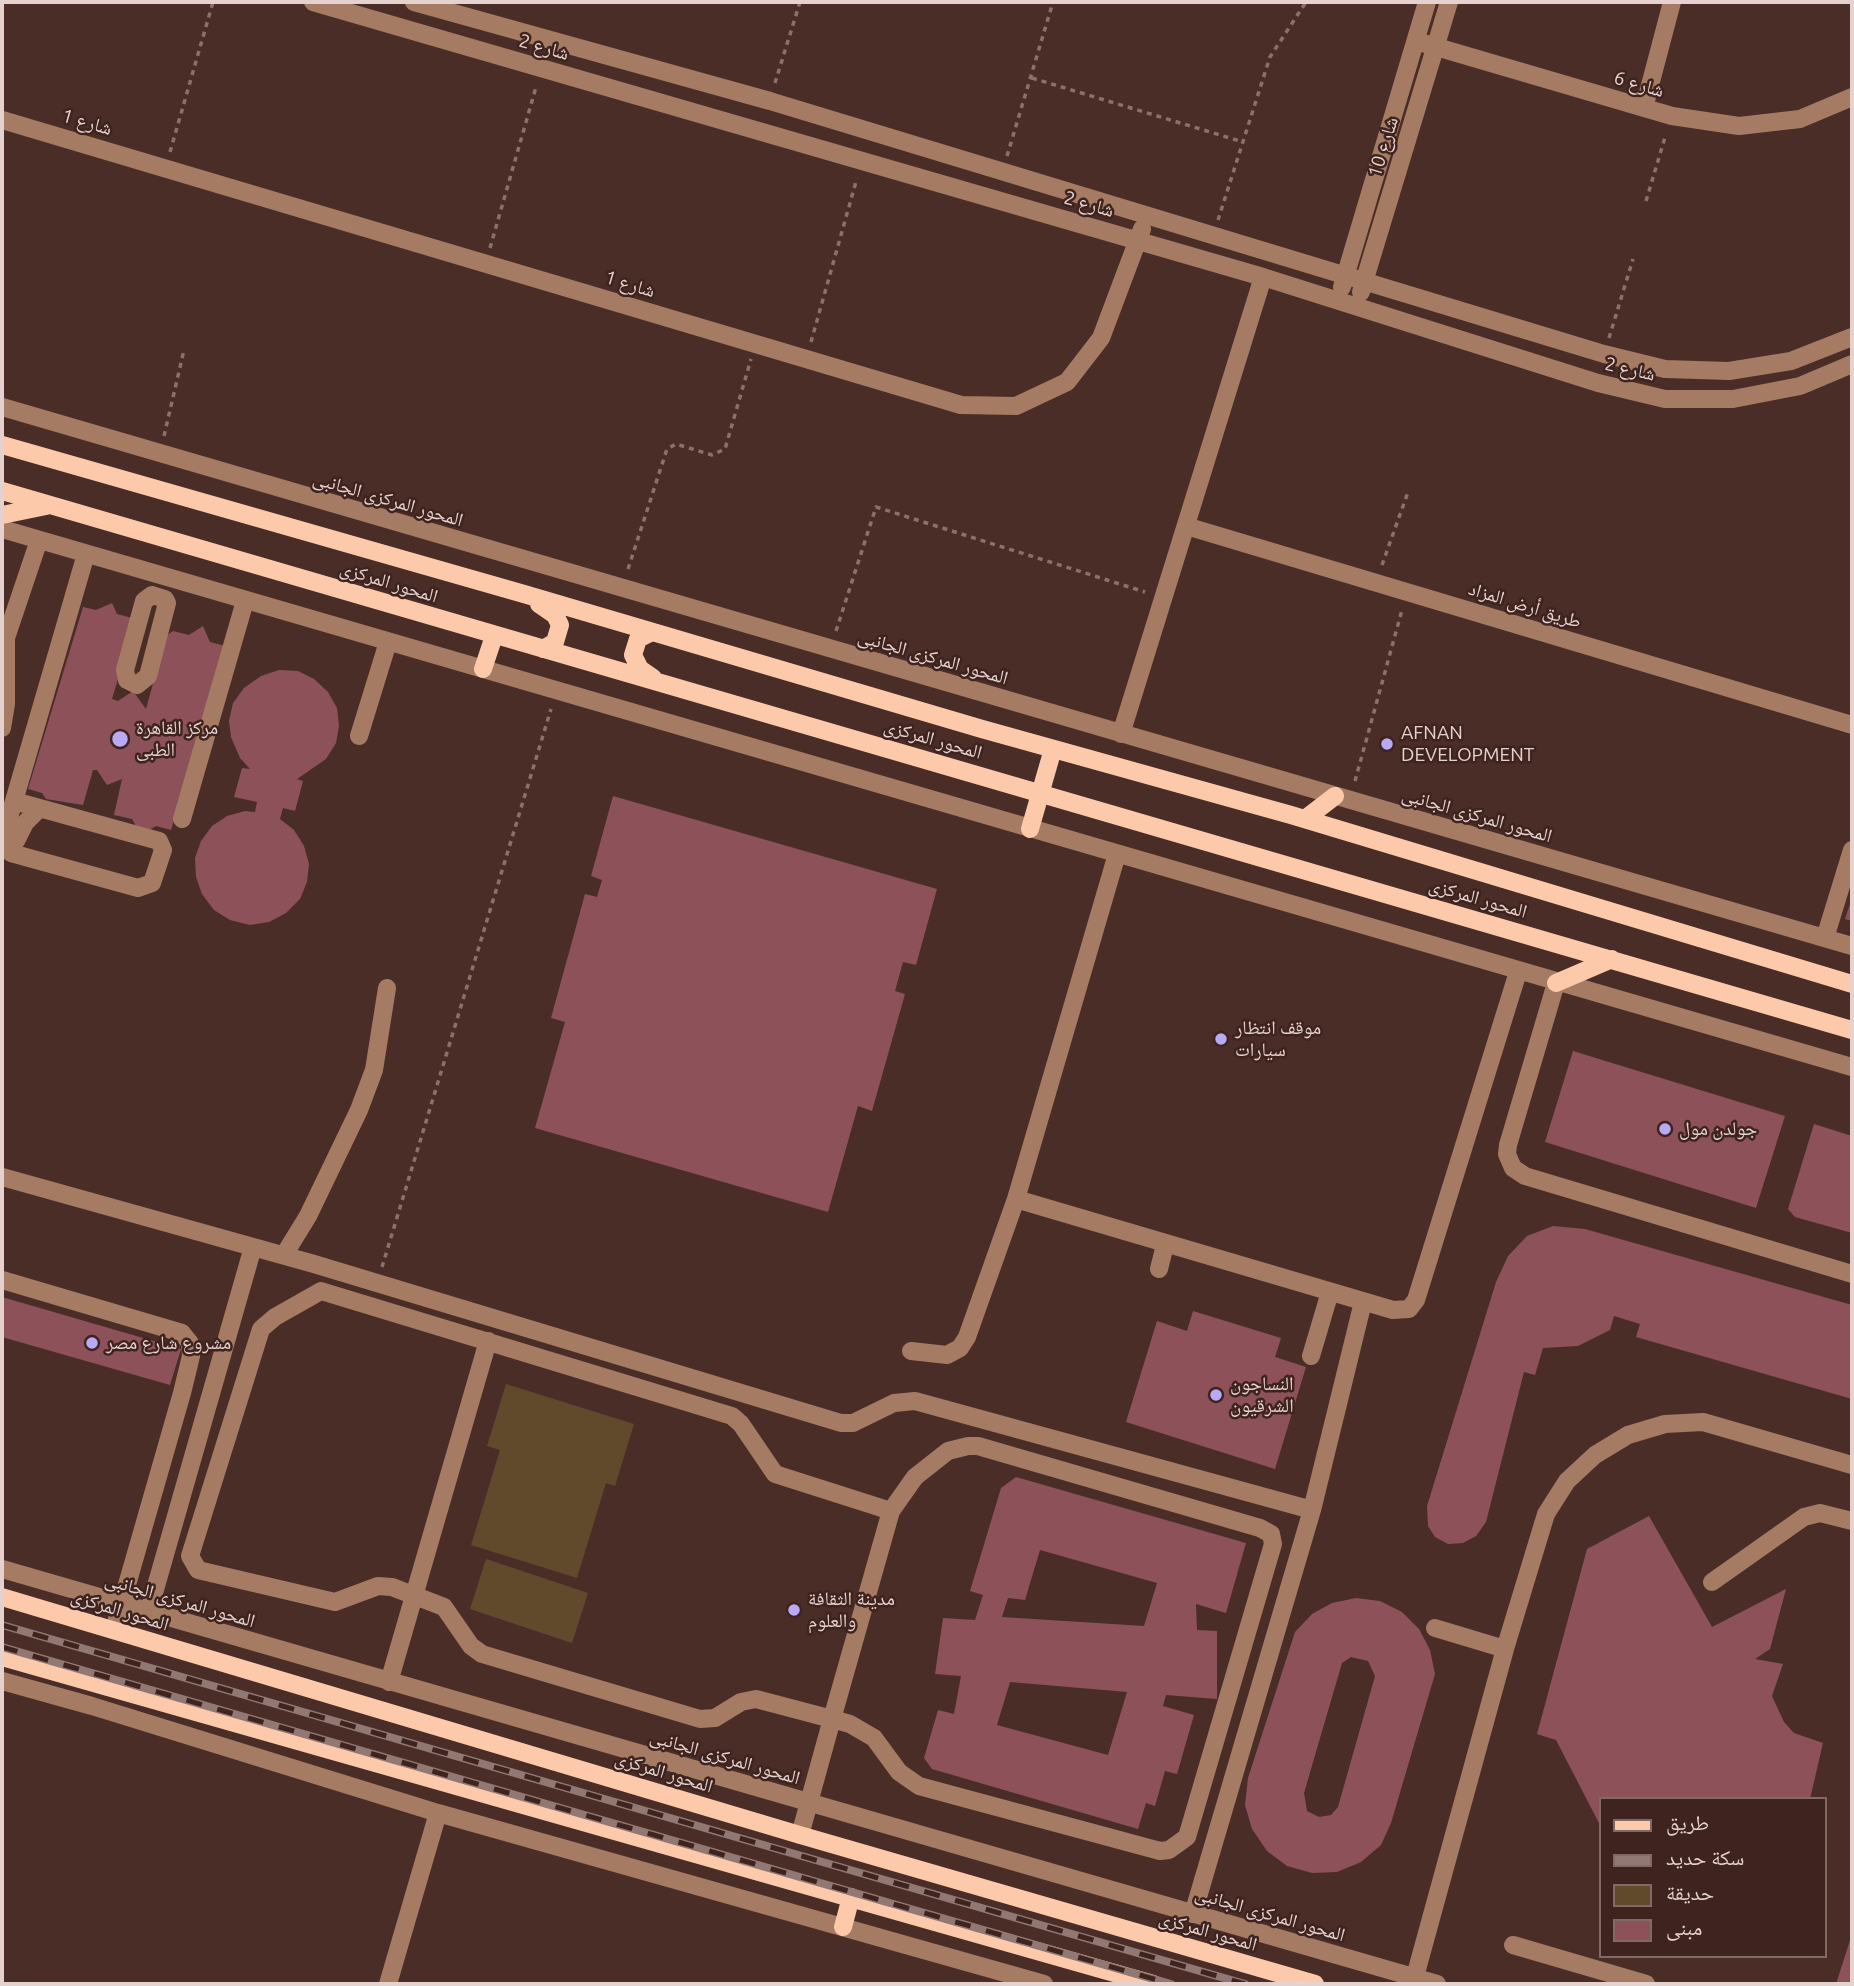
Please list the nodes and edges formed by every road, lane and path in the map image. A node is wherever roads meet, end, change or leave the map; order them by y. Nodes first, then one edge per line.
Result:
1 (214, 2) edge
2 (313, 2) edge
3 (414, 2) edge
4 (800, 2) edge
5 (1054, 2) edge
6 (1306, 2) edge
7 (1427, 2) edge
8 (1449, 2) edge
9 (1672, 2) edge
10 (461, 8) edge
11 (451, 41) junction
12 (1416, 41) junction
13 (1436, 47) junction
14 (542, 68) junction
15 (1032, 78) junction
16 (1852, 97) edge
17 (770, 101) junction
18 (1644, 108) junction
19 (1672, 116) junction
20 (2, 120) edge
21 (1243, 142) junction
22 (862, 159) junction
23 (166, 167) junction
24 (1002, 171) junction
25 (1646, 201) dead end
26 (1147, 216) junction
27 (1212, 235) junction
28 (1138, 240) junction
29 (1633, 259) dead end
30 (485, 263) junction
31 (1346, 275) junction
32 (1264, 277) junction
33 (1365, 282) junction
34 (1338, 300) junction
35 (1357, 305) junction
36 (1852, 337) edge
37 (756, 344) junction
38 (184, 350) dead end
39 (1604, 354) junction
40 (806, 359) junction
41 (1791, 361) junction
42 (1852, 364) edge
43 (1800, 386) junction
44 (2, 407) edge
45 (2, 445) edge
46 (160, 455) junction
47 (2, 491) edge
48 (1408, 492) dead end
49 (51, 505) junction
50 (2, 515) edge
51 (1186, 526) junction
52 (2, 530) edge
53 (39, 540) junction
54 (86, 554) junction
55 (163, 577) junction
56 (1376, 583) junction
57 (622, 589) junction
58 (1407, 592) junction
59 (524, 594) junction
60 (10, 596) edge
61 (1164, 598) junction
62 (245, 601) junction
63 (650, 632) junction
64 (494, 636) junction
65 (388, 642) junction
66 (144, 643) dead end
67 (543, 649) junction
68 (830, 649) junction
69 (483, 669) junction
70 (671, 688) junction
71 (557, 691) junction
72 (1852, 725) edge
73 (2, 728) edge
74 (1121, 734) junction
75 (359, 736) dead end
76 (1053, 749) junction
77 (1042, 792) junction
78 (1342, 798) junction
79 (14, 801) junction
80 (40, 808) junction
81 (1305, 819) junction
82 (182, 820) dead end
83 (1030, 829) junction
84 (16, 841) dead end
85 (1852, 850) edge
86 (1117, 855) junction
87 (1825, 938) junction
88 (1852, 946) edge
89 (1612, 959) junction
90 (1518, 972) junction
91 (1556, 983) junction
92 (1852, 984) edge
93 (387, 988) dead end
94 (1852, 1030) edge
95 (1852, 1067) edge
96 (2, 1177) edge
97 (1016, 1199) junction
98 (1165, 1245) junction
99 (253, 1247) junction
100 (284, 1255) junction
101 (1158, 1269) dead end
102 (1852, 1274) edge
103 (2, 1280) edge
104 (377, 1283) junction
105 (1329, 1292) junction
106 (1363, 1301) junction
107 (488, 1341) junction
108 (911, 1351) dead end
109 (1311, 1356) dead end
110 (1852, 1465) edge
111 (1312, 1510) junction
112 (891, 1511) junction
113 (1852, 1521) edge
114 (2, 1569) edge
115 (1712, 1582) dead end
116 (414, 1594) junction
117 (2, 1597) edge
118 (122, 1606) junction
119 (148, 1614) junction
120 (1435, 1628) dead end
121 (114, 1630) junction
122 (1505, 1649) junction
123 (2, 1657) edge
124 (2, 1681) edge
125 (389, 1682) junction
126 (832, 1719) junction
127 (809, 1803) junction
128 (438, 1814) junction
129 (800, 1835) junction
130 (851, 1897) junction
131 (1193, 1914) junction
132 (843, 1927) junction
133 (1513, 1945) dead end
134 (1612, 1980) edge
135 (1414, 1981) edge
136 (388, 1984) edge
137 (1044, 1984) edge
138 (1153, 1984) edge
139 (1315, 1984) edge
140 (1437, 1984) edge
141 (1646, 1984) edge

1 - 23 path
2 - 11 street, شارع 2
3 - 10 street, شارع 2
4 - 17 path
5 - 15 path
6 - 21 path
7 - 12 street, شارع 10
8 - 13 street, شارع 10
9 - 18 street
10 - 11 street
10 - 17 street, شارع 2
11 - 14 street, شارع 2
12 - 13 street, شارع 6
12 - 31 street, شارع 10
13 - 18 street, شارع 6
13 - 33 street, شارع 10
14 - 22 street, شارع 2
14 - 30 path
15 - 21 path
15 - 24 path
16 - 19 street, شارع 6
17 - 24 street, شارع 2
18 - 19 street, شارع 6
19 - 25 path
20 - 23 street, شارع 1
21 - 27 path
22 - 28 street, شارع 2
22 - 40 path
23 - 30 street, شارع 1
24 - 26 street, شارع 2
26 - 27 street, شارع 2
26 - 28 street, شارع 1
27 - 31 street, شارع 2
28 - 32 street, شارع 2
28 - 40 street, شارع 1
29 - 39 path
30 - 37 street, شارع 1
31 - 33 street, شارع 2
31 - 34 street, شارع 10
32 - 34 street, شارع 2
32 - 51 street
33 - 35 street, شارع 10
33 - 39 street, شارع 2
34 - 35 street, شارع 2
35 - 43 street, شارع 2
36 - 41 street, شارع 2
37 - 40 street, شارع 1
37 - 57 path
38 - 46 path
39 - 41 street, شارع 2
41 - 43 street
42 - 43 street, شارع 2
44 - 46 street, المحور المركزى الجانبى
45 - 59 main road, المحور المركزى
46 - 57 street, المحور المركزى الجانبى
47 - 49 main road, المحور المركزى
48 - 56 path
49 - 50 main road
49 - 64 main road, المحور المركزى
51 - 56 street, طريق أرض المزاد
51 - 61 street
52 - 53 street
53 - 54 street
53 - 60 street
54 - 55 street
54 - 79 street
55 - 62 street
55 - 66 street
56 - 58 street, طريق أرض المزاد
57 - 68 street, المحور المركزى الجانبى
58 - 72 street, طريق أرض المزاد
58 - 78 path
59 - 63 main road, المحور المركزى
59 - 67 main road
60 - 73 street
61 - 68 path
61 - 74 street
62 - 65 street
62 - 82 street
63 - 70 main road
63 - 76 main road, المحور المركزى
64 - 67 main road, المحور المركزى
64 - 69 main road
65 - 69 street
65 - 75 street
67 - 70 main road, المحور المركزى
68 - 74 street, المحور المركزى الجانبى
69 - 71 street
70 - 77 main road, المحور المركزى
71 - 83 street
71 - 104 path
74 - 78 street, المحور المركزى الجانبى
76 - 77 main road
76 - 81 main road, المحور المركزى
77 - 83 main road
77 - 89 main road, المحور المركزى
78 - 81 main road
78 - 87 street, المحور المركزى الجانبى
79 - 80 street
79 - 80 street
80 - 84 street
81 - 92 main road, المحور المركزى
83 - 86 street
85 - 87 street
86 - 90 street
86 - 97 street
87 - 88 street, المحور المركزى الجانبى
89 - 91 main road
89 - 94 main road, المحور المركزى
90 - 91 street
90 - 106 street
91 - 95 street
91 - 102 street
93 - 100 street
96 - 99 street
97 - 98 street
97 - 108 street
98 - 101 street
98 - 105 street
99 - 100 street
99 - 119 street
100 - 104 street
103 - 118 street
104 - 111 street
105 - 106 street
105 - 109 street
106 - 111 street
107 - 112 street
107 - 116 street
107 - 116 street
110 - 122 street
111 - 131 street
112 - 126 street
112 - 126 street
113 - 115 street
114 - 118 street, المحور المركزى الجانبى
116 - 125 street
116 - 126 street
117 - 121 main road, المحور المركزى
118 - 119 street, المحور المركزى الجانبى
118 - 121 street
119 - 125 street, المحور المركزى الجانبى
120 - 122 street
121 - 129 main road, المحور المركزى
122 - 135 street
123 - 130 main road
124 - 128 street
125 - 127 street, المحور المركزى الجانبى
126 - 127 street
127 - 129 street
127 - 131 street, المحور المركزى الجانبى
128 - 132 street
128 - 136 street
129 - 139 main road, المحور المركزى
130 - 132 main road
130 - 138 main road
131 - 135 street, المحور المركزى الجانبى
132 - 137 street
133 - 134 street
134 - 141 street
135 - 140 street, المحور المركزى الجانبى

